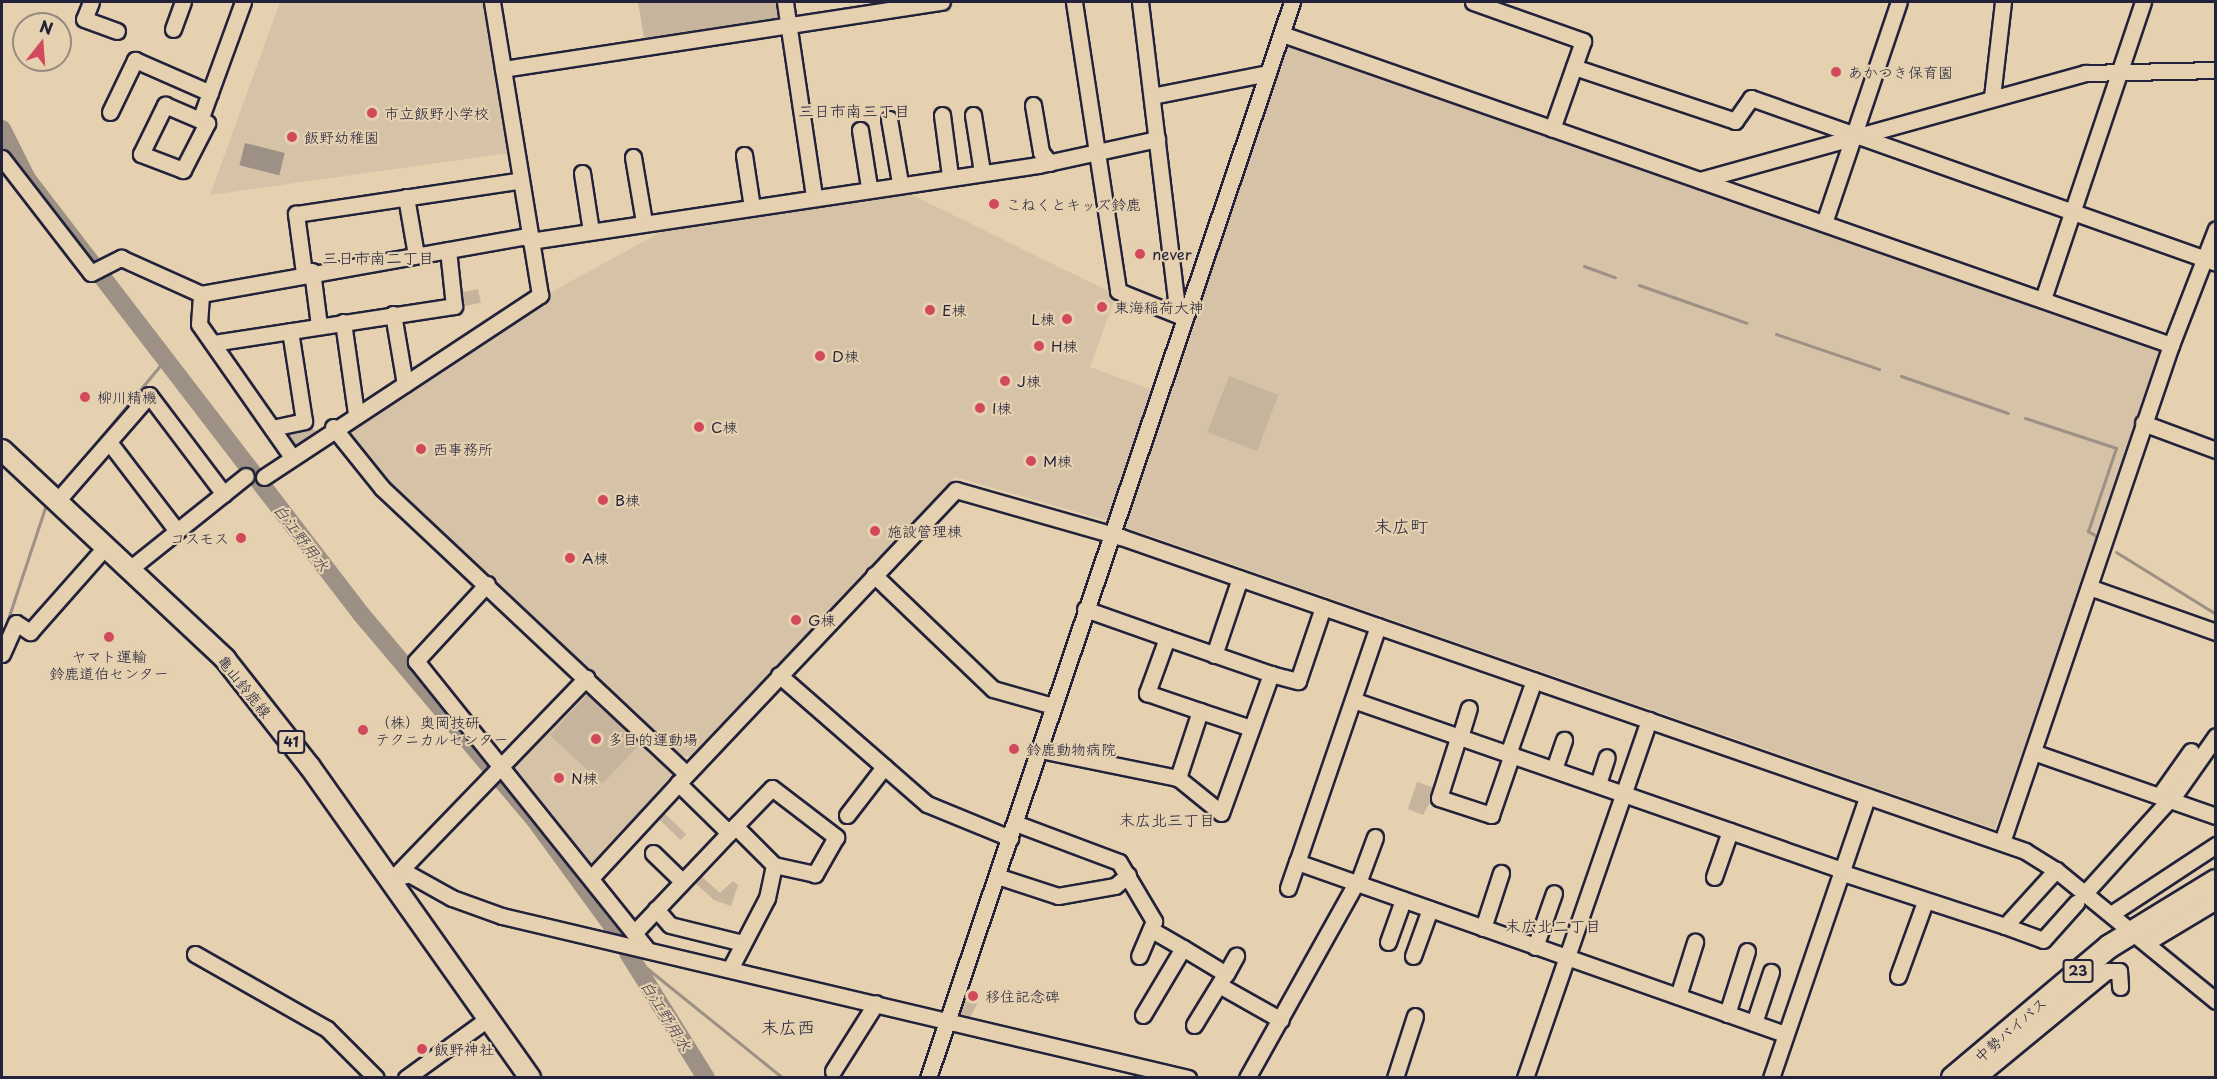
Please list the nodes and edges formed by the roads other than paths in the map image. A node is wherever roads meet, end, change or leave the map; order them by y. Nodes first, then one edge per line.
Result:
1 (90, 2) edge
2 (183, 2) edge
3 (243, 2) edge
4 (492, 2) edge
5 (784, 2) edge
6 (942, 2) edge
7 (1074, 2) edge
8 (1140, 2) edge
9 (1292, 2) edge
10 (1473, 2) edge
11 (1899, 2) edge
12 (2003, 2) edge
13 (2143, 2) edge
14 (788, 24) junction
15 (173, 29) dead end
16 (117, 31) dead end
17 (1282, 34) junction
18 (1574, 67) junction
19 (2125, 68) junction
20 (503, 69) junction
21 (2216, 70) edge
22 (1268, 73) junction
23 (210, 93) junction
24 (1152, 96) junction
25 (1992, 97) junction
26 (1033, 105) dead end
27 (110, 112) dead end
28 (973, 115) dead end
29 (942, 116) dead end
30 (889, 119) dead end
31 (200, 120) junction
32 (1552, 129) junction
33 (860, 130) dead end
34 (1853, 136) junction
35 (1157, 139) junction
36 (744, 155) dead end
37 (1097, 155) junction
38 (633, 157) dead end
39 (2, 158) edge
40 (1050, 163) junction
41 (982, 172) junction
42 (582, 173) dead end
43 (950, 176) junction
44 (1700, 180) junction
45 (518, 181) junction
46 (900, 183) junction
47 (869, 187) junction
48 (406, 197) junction
49 (814, 197) junction
50 (752, 207) junction
51 (2073, 213) junction
52 (644, 222) junction
53 (1824, 223) junction
54 (2216, 229) edge
55 (591, 231) junction
56 (529, 239) junction
57 (447, 250) junction
58 (416, 255) junction
59 (2210, 261) edge
60 (308, 272) junction
61 (201, 294) junction
62 (2043, 299) junction
63 (393, 314) junction
64 (1181, 317) junction
65 (343, 322) junction
66 (319, 326) junction
67 (290, 331) junction
68 (213, 343) junction
69 (2170, 345) junction
70 (405, 384) junction
71 (356, 413) junction
72 (2143, 423) junction
73 (333, 427) junction
74 (272, 428) junction
75 (109, 442) junction
76 (2, 450) edge
77 (2216, 450) edge
78 (292, 457) junction
79 (246, 476) dead end
80 (264, 477) dead end
81 (224, 494) junction
82 (57, 501) junction
83 (177, 531) junction
84 (1110, 534) junction
85 (106, 546) junction
86 (131, 568) junction
87 (874, 575) junction
88 (1240, 578) junction
89 (487, 584) junction
90 (2089, 587) junction
91 (1323, 607) junction
92 (1085, 609) junction
93 (1378, 626) junction
94 (5, 631) edge
95 (2216, 632) edge
96 (1167, 638) junction
97 (2, 654) edge
98 (1214, 655) junction
99 (1271, 674) junction
100 (779, 675) junction
101 (586, 678) junction
102 (1534, 680) junction
103 (1353, 700) junction
104 (1053, 706) junction
105 (1469, 708) dead end
106 (1200, 711) junction
107 (1649, 720) junction
108 (1251, 728) junction
109 (2216, 736) edge
110 (1459, 738) junction
111 (1564, 740) dead end
112 (1040, 750) junction
113 (2191, 751) dead end
114 (2033, 752) junction
115 (1510, 754) junction
116 (1607, 757) dead end
117 (884, 767) junction
118 (1554, 769) junction
119 (499, 772) junction
120 (682, 778) junction
121 (1178, 778) junction
122 (1598, 784) junction
123 (1625, 794) junction
124 (1868, 797) junction
125 (2166, 799) junction
126 (847, 815) dead end
127 (2216, 816) edge
128 (1015, 823) junction
129 (732, 830) junction
130 (1730, 831) junction
131 (1374, 837) dead end
132 (1010, 838) junction
133 (2002, 842) junction
134 (2216, 845) edge
135 (653, 852) dead end
136 (1297, 862) junction
137 (774, 865) junction
138 (2216, 867) edge
139 (2056, 870) junction
140 (1841, 871) junction
141 (1501, 873) dead end
142 (1128, 875) junction
143 (997, 876) junction
144 (1714, 877) dead end
145 (591, 878) junction
146 (392, 879) junction
147 (682, 881) junction
148 (1357, 883) junction
149 (1288, 888) dead end
150 (2211, 890) edge
151 (1554, 893) dead end
152 (2081, 898) junction
153 (1403, 900) junction
154 (1926, 902) junction
155 (657, 909) junction
156 (1431, 909) junction
157 (2110, 914) junction
158 (2005, 926) junction
159 (1483, 928) junction
160 (1152, 930) junction
161 (634, 933) junction
162 (2138, 937) junction
163 (1388, 942) dead end
164 (1695, 942) dead end
165 (743, 943) junction
166 (1535, 947) junction
167 (1183, 948) junction
168 (647, 949) junction
169 (1747, 951) dead end
170 (195, 954) dead end
171 (1139, 956) dead end
172 (1236, 956) dead end
173 (1413, 956) dead end
174 (1567, 958) junction
175 (730, 969) junction
176 (1771, 972) dead end
177 (1898, 976) dead end
178 (1222, 979) junction
179 (2120, 987) dead end
180 (1678, 996) junction
181 (2216, 1001) edge
182 (876, 1004) junction
183 (1727, 1014) junction
184 (1143, 1015) dead end
185 (1415, 1016) dead end
186 (486, 1020) junction
187 (947, 1020) junction
188 (1281, 1020) junction
189 (1754, 1023) junction
190 (1194, 1025) dead end
191 (1785, 1034) junction
192 (833, 1071) dead end
193 (376, 1077) edge
194 (406, 1077) edge
195 (530, 1077) edge
196 (928, 1077) edge
197 (1188, 1077) edge
198 (1247, 1077) edge
199 (1395, 1077) edge
200 (1525, 1077) edge
201 (1770, 1077) edge
202 (1953, 1077) edge
203 (1977, 1077) edge

1 - 16 street
2 - 15 street
3 - 23 street
4 - 20 street
5 - 14 street
6 - 14 street
7 - 37 street
8 - 24 street
9 - 17 street
10 - 18 street
11 - 34 street
12 - 25 street
13 - 19 street
14 - 20 street
14 - 49 street
17 - 22 street
17 - 32 street
18 - 32 street
18 - 34 street
19 - 21 street
19 - 25 street
19 - 51 street
20 - 45 street
22 - 24 street
22 - 64 street
23 - 27 street
23 - 31 street
24 - 35 street
25 - 34 street
26 - 40 street
28 - 41 street
29 - 43 street
30 - 46 street
31 - 31 street
32 - 44 street
33 - 47 street
34 - 44 street
34 - 51 street
34 - 53 street
35 - 37 street
35 - 64 street
36 - 50 street
37 - 40 street
37 - 64 street
38 - 52 street
39 - 61 street
40 - 41 street
41 - 43 street
42 - 55 street
43 - 46 street
44 - 53 street
45 - 48 street
45 - 56 street
46 - 47 street
47 - 49 street
48 - 58 street
48 - 60 street
49 - 50 street
50 - 52 street
51 - 59 street
51 - 62 street
52 - 55 street
53 - 62 street
54 - 59 street
55 - 56 street
56 - 57 street
56 - 70 street
57 - 58 street
57 - 63 street
58 - 60 street
59 - 69 street
60 - 61 street
60 - 66 street
61 - 68 street
62 - 69 street
63 - 65 street
63 - 70 street
64 - 84 street
65 - 66 street
65 - 71 street
66 - 67 street
67 - 68 street
67 - 74 street
68 - 74 street
69 - 72 street
70 - 71 street
71 - 73 street
72 - 77 street
72 - 90 street
73 - 78 street
73 - 89 street
74 - 78 street
75 - 81 street
75 - 82 street
75 - 83 street
76 - 82 main road, 亀山鈴鹿線 / 41
78 - 80 street
79 - 81 street
81 - 83 street
82 - 85 main road, 亀山鈴鹿線 / 41
83 - 86 street
84 - 87 street
84 - 88 street
84 - 92 street
85 - 86 main road, 亀山鈴鹿線 / 41
85 - 94 street
86 - 146 main road, 亀山鈴鹿線 / 41
87 - 100 street
87 - 104 street
88 - 91 street
88 - 98 street
89 - 101 street
89 - 119 street
90 - 95 street
90 - 114 street
91 - 93 street
91 - 99 street
92 - 96 street
92 - 104 street
93 - 102 street
93 - 103 street
94 - 97 street
96 - 98 street
96 - 106 street
98 - 99 street
99 - 108 street
100 - 117 street
100 - 120 street
101 - 119 street
101 - 120 street
102 - 107 street
102 - 115 street
103 - 110 street
103 - 136 street
104 - 112 street
105 - 110 street
106 - 108 street
106 - 121 street
107 - 123 street
107 - 124 street
108 - 121 street
109 - 125 street
110 - 115 street
110 - 115 street
111 - 118 street
112 - 121 street
112 - 128 street
113 - 125 street
114 - 125 street
114 - 133 street
115 - 118 street
116 - 122 street
117 - 126 street
117 - 132 street
118 - 122 street
119 - 145 street
119 - 146 street
120 - 129 street
120 - 145 street
122 - 123 street
123 - 130 street
123 - 174 street
124 - 133 street
124 - 140 street
125 - 127 street
125 - 152 street
128 - 132 street
128 - 142 street
129 - 137 street
129 - 137 street
129 - 147 street
130 - 140 street
130 - 144 street
131 - 148 street
132 - 143 street
133 - 139 street
134 - 157 street
135 - 147 street
136 - 148 street
136 - 149 street
137 - 165 street
138 - 150 street
139 - 152 street
139 - 158 street
140 - 154 street
140 - 191 street
141 - 159 street
142 - 143 street
142 - 160 street
143 - 187 street
145 - 161 street
146 - 168 street
146 - 186 main road, 亀山鈴鹿線 / 41
147 - 155 street
148 - 153 street
148 - 188 street
150 - 162 highway, 中勢バイパス / 23
151 - 166 street
152 - 157 street
152 - 158 street
153 - 156 street
153 - 163 street
154 - 158 street
154 - 177 street
155 - 161 street
155 - 165 street
156 - 159 street
156 - 173 street
157 - 162 street
159 - 166 street
160 - 167 street
160 - 171 street
161 - 168 street
162 - 181 street
162 - 202 highway, 中勢バイパス / 23
164 - 180 street
165 - 175 street
166 - 174 street
167 - 178 street
167 - 184 street
168 - 175 street
169 - 183 street
170 - 193 street
172 - 178 street
174 - 180 street
174 - 200 street
175 - 182 street
176 - 189 street
178 - 188 street
178 - 190 street
179 - 203 street
180 - 183 street
182 - 187 street
182 - 192 street
183 - 189 street
185 - 199 street
186 - 194 street
186 - 195 main road, 亀山鈴鹿線 / 41
187 - 196 street
187 - 197 street
188 - 198 street
189 - 191 street
191 - 201 street

